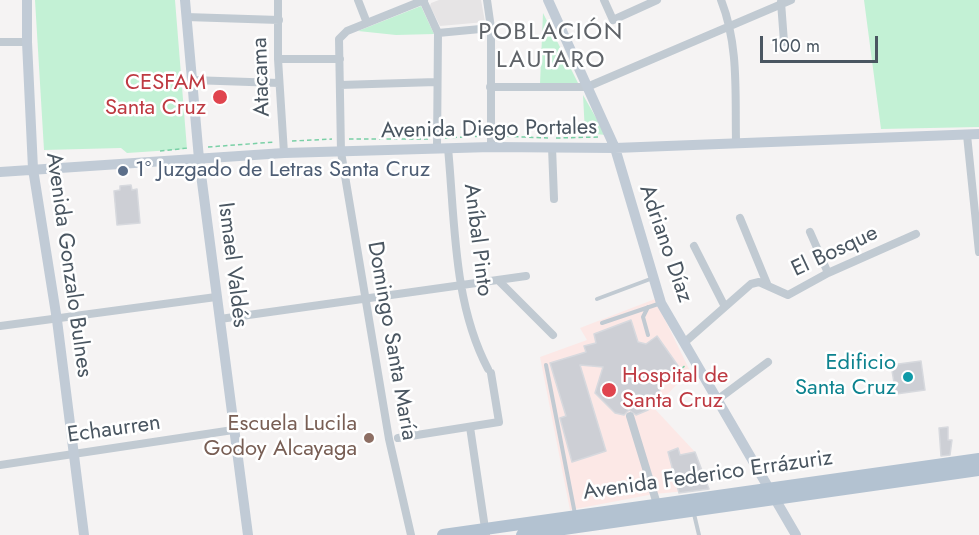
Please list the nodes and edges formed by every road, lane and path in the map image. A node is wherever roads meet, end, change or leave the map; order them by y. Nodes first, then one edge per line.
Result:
1 (27, 0) edge
2 (185, 0) edge
3 (278, 0) edge
4 (358, 0) edge
5 (424, 0) edge
6 (487, 0) edge
7 (548, 0) edge
8 (604, 0) edge
9 (657, 0) edge
10 (721, 0) edge
11 (791, 0) edge
12 (782, 2) edge
13 (186, 17) junction
14 (279, 20) junction
15 (368, 23) junction
16 (731, 26) junction
17 (491, 28) junction
18 (438, 33) junction
19 (0, 42) edge
20 (27, 42) junction
21 (784, 42) dead end
22 (278, 59) junction
23 (340, 59) junction
24 (191, 80) junction
25 (436, 82) junction
26 (279, 83) junction
27 (340, 85) junction
28 (490, 87) junction
29 (587, 87) junction
30 (979, 134) edge
31 (967, 135) junction
32 (610, 137) junction
33 (341, 139) junction
34 (490, 141) junction
35 (736, 142) junction
36 (441, 145) junction
37 (284, 147) junction
38 (552, 147) junction
39 (615, 148) junction
40 (150, 152) dead end
41 (341, 152) junction
42 (198, 153) junction
43 (33, 169) junction
44 (0, 172) edge
45 (554, 200) dead end
46 (740, 218) dead end
47 (810, 232) dead end
48 (916, 234) dead end
49 (694, 246) dead end
50 (979, 252) edge
51 (828, 273) junction
52 (526, 276) dead end
53 (654, 278) junction
54 (499, 280) junction
55 (460, 284) junction
56 (768, 286) junction
57 (216, 297) junction
58 (366, 297) junction
59 (597, 298) dead end
60 (661, 303) junction
61 (724, 305) junction
62 (649, 307) junction
63 (220, 319) junction
64 (57, 320) junction
65 (602, 323) dead end
66 (0, 326) edge
67 (553, 335) dead end
68 (648, 335) dead end
69 (685, 342) junction
70 (768, 362) dead end
71 (546, 365) dead end
72 (717, 400) junction
73 (630, 416) dead end
74 (470, 427) junction
75 (233, 430) junction
76 (398, 438) dead end
77 (74, 454) junction
78 (979, 459) edge
79 (0, 465) edge
80 (979, 470) edge
81 (773, 493) junction
82 (657, 504) junction
83 (693, 510) junction
84 (576, 521) junction
85 (486, 532) edge
86 (546, 533) edge
87 (84, 535) edge
88 (248, 535) edge
89 (411, 535) edge
90 (443, 535) edge
91 (522, 535) edge
92 (699, 535) edge
93 (796, 535) edge

1 - 20 main road, Avenida Gonzalo Bulnes
2 - 13 main road, Ismael Valdés
3 - 14 street, Atacama
4 - 15 street
5 - 15 street
5 - 18 street
6 - 17 street
7 - 29 main road, Adriano Díaz
8 - 9 street
10 - 16 street
11 - 12 street
12 - 16 street
12 - 21 street
13 - 14 street
13 - 24 main road, Ismael Valdés
14 - 22 street, Atacama
15 - 23 street, Domingo Santa María
16 - 29 street
16 - 35 street
17 - 18 street
17 - 28 street
18 - 25 street, Aníbal Pinto
19 - 20 street
20 - 43 main road, Avenida Gonzalo Bulnes
22 - 23 street
22 - 26 street, Atacama
23 - 27 street, Domingo Santa María
24 - 26 street
24 - 42 main road, Ismael Valdés
25 - 27 street
25 - 36 street, Aníbal Pinto
26 - 37 street, Atacama
27 - 33 street, Domingo Santa María
28 - 29 street
28 - 34 street
29 - 32 main road, Adriano Díaz
30 - 31 main road, Avenida Diego Portales
31 - 35 main road, Avenida Diego Portales
31 - 50 street
32 - 34 path
32 - 39 main road, Adriano Díaz
33 - 36 path
33 - 37 path
33 - 41 street, Domingo Santa María
34 - 36 main road, Avenida Diego Portales
34 - 36 path
34 - 38 main road, Avenida Diego Portales
35 - 39 main road, Avenida Diego Portales
36 - 41 main road, Avenida Diego Portales
36 - 55 street, Aníbal Pinto
37 - 41 main road, Avenida Diego Portales
37 - 42 main road, Avenida Diego Portales
37 - 42 path
38 - 39 main road, Avenida Diego Portales
38 - 45 street
39 - 53 main road, Adriano Díaz
40 - 42 path
41 - 58 street, Domingo Santa María
42 - 43 main road, Avenida Diego Portales
42 - 57 main road, Ismael Valdés
43 - 44 main road, Avenida Diego Portales
43 - 64 main road, Avenida Gonzalo Bulnes
46 - 56 street
47 - 51 street
48 - 51 street, El Bosque
49 - 61 street
51 - 56 street, El Bosque
52 - 54 street
53 - 59 lane
53 - 60 main road, Adriano Díaz
54 - 55 street
54 - 67 street
55 - 58 street
55 - 74 street, Aníbal Pinto
56 - 61 street, El Bosque
57 - 63 main road, Ismael Valdés
57 - 64 street
58 - 63 street
58 - 89 street, Domingo Santa María
60 - 62 lane
60 - 69 main road, Adriano Díaz
61 - 69 street, El Bosque
62 - 65 lane
62 - 68 lane
63 - 75 main road, Ismael Valdés
64 - 66 street
64 - 77 main road, Avenida Gonzalo Bulnes
69 - 72 main road, Adriano Díaz
70 - 72 street
71 - 84 lane
72 - 81 main road, Adriano Díaz
73 - 82 street
74 - 76 street
74 - 85 street
75 - 77 street, Echaurren
75 - 88 main road, Ismael Valdés
77 - 79 street, Echaurren
77 - 87 main road, Avenida Gonzalo Bulnes
78 - 81 main road, Avenida Federico Errázuriz
80 - 81 main road, Avenida Federico Errázuriz
81 - 82 main road, Avenida Federico Errázuriz
81 - 83 main road, Avenida Federico Errázuriz
81 - 93 main road, Adriano Díaz
82 - 84 main road, Avenida Federico Errázuriz
83 - 84 main road, Avenida Federico Errázuriz
83 - 92 lane
84 - 85 main road, Avenida Federico Errázuriz
84 - 86 main road, Avenida Federico Errázuriz
85 - 90 main road, Avenida Federico Errázuriz
86 - 91 main road, Avenida Federico Errázuriz

